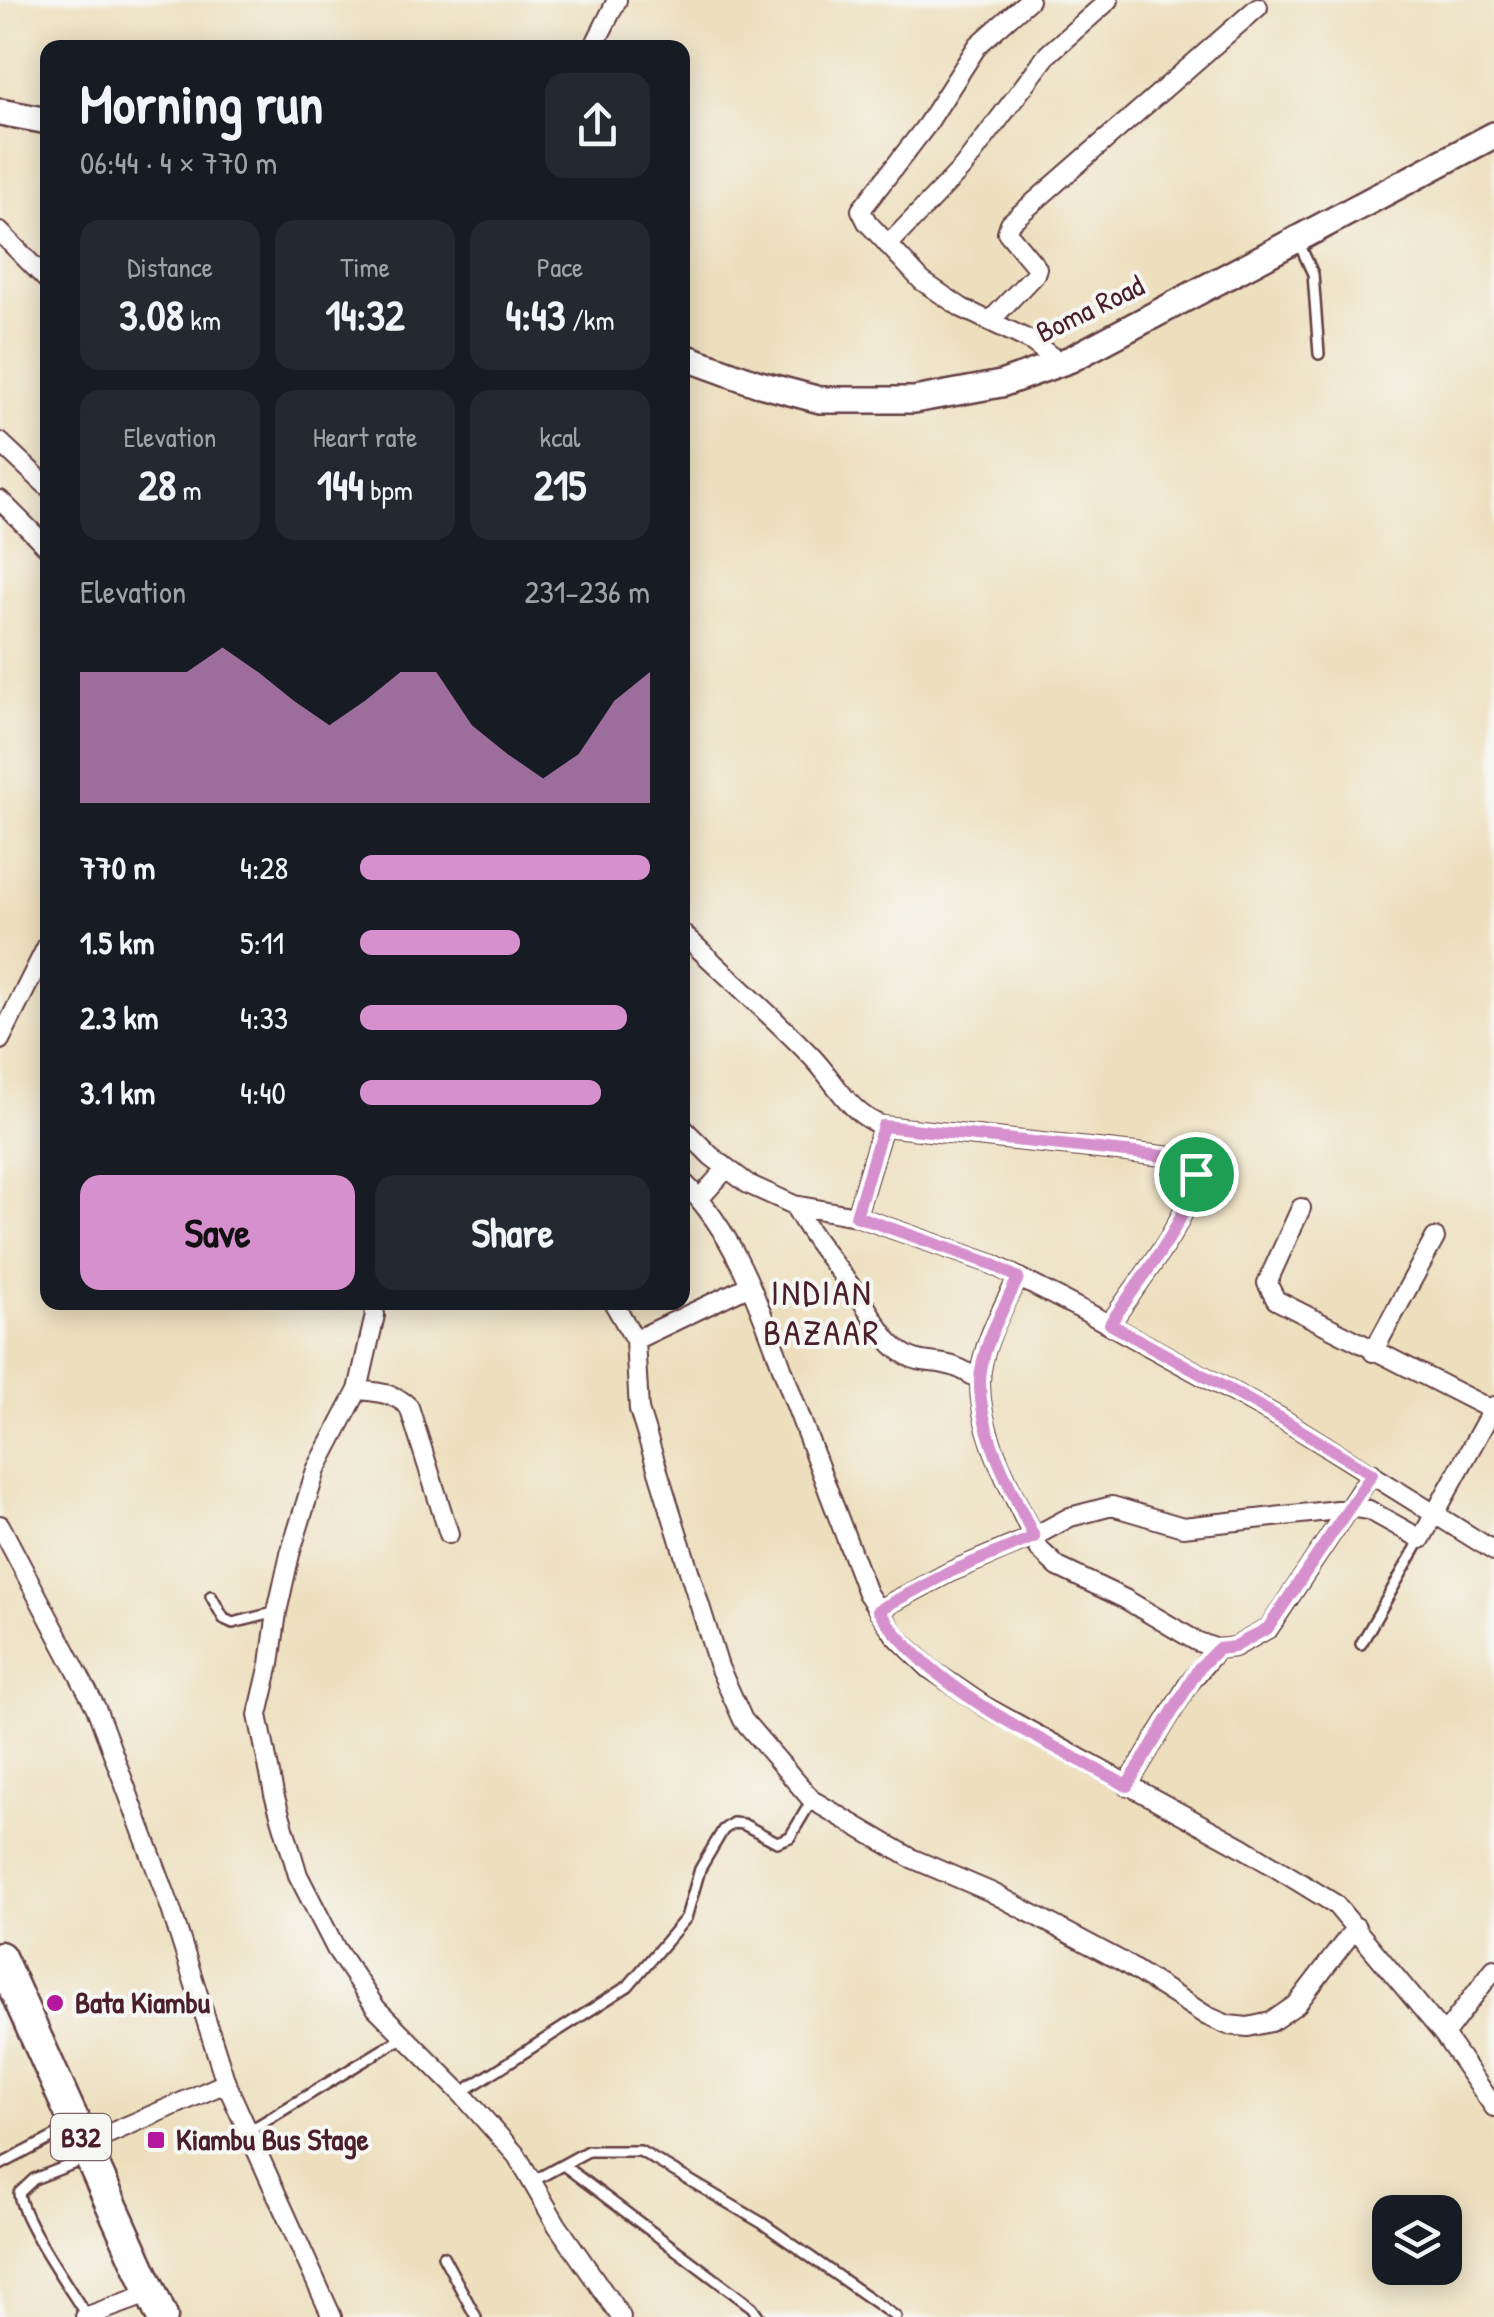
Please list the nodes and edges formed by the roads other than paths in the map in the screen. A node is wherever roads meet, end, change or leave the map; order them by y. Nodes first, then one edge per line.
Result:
1 (1028, 0) edge
2 (1110, 0) edge
3 (619, 1) edge
4 (1258, 7) dead end
5 (597, 40) edge
6 (0, 112) edge
7 (40, 120) edge
8 (1494, 136) edge
9 (0, 232) edge
10 (1296, 239) junction
11 (888, 245) junction
12 (40, 272) edge
13 (991, 320) junction
14 (1319, 354) dead end
15 (690, 359) edge
16 (1060, 363) junction
17 (0, 442) edge
18 (40, 480) edge
19 (0, 500) edge
20 (40, 540) edge
21 (690, 941) edge
22 (40, 960) edge
23 (0, 1040) edge
24 (883, 1126) junction
25 (690, 1134) edge
26 (726, 1168) junction
27 (690, 1189) edge
28 (700, 1198) junction
29 (794, 1206) junction
30 (1301, 1208) dead end
31 (856, 1216) junction
32 (1435, 1238) dead end
33 (1018, 1278) junction
34 (748, 1286) junction
35 (375, 1310) edge
36 (618, 1310) edge
37 (1110, 1324) junction
38 (635, 1340) junction
39 (1373, 1352) junction
40 (980, 1380) junction
41 (358, 1390) junction
42 (1491, 1419) edge
43 (1372, 1474) junction
44 (1346, 1509) junction
45 (1436, 1512) junction
46 (0, 1526) edge
47 (449, 1534) dead end
48 (1034, 1537) junction
49 (1421, 1540) junction
50 (1494, 1551) edge
51 (211, 1596) dead end
52 (878, 1610) junction
53 (277, 1612) junction
54 (1360, 1644) dead end
55 (1218, 1649) junction
56 (1127, 1786) junction
57 (812, 1800) junction
58 (1356, 1927) junction
59 (0, 1957) edge
60 (1494, 1970) edge
61 (7, 1991) edge
62 (1444, 2035) junction
63 (405, 2036) junction
64 (226, 2082) junction
65 (461, 2093) junction
66 (1494, 2107) edge
67 (248, 2132) junction
68 (84, 2142) junction
69 (0, 2165) edge
70 (563, 2165) junction
71 (533, 2181) junction
72 (444, 2256) dead end
73 (157, 2305) edge
74 (86, 2317) edge
75 (332, 2317) edge
76 (476, 2317) edge
77 (621, 2317) edge
78 (758, 2317) edge
79 (896, 2317) edge

1 - 11 street
2 - 11 street
3 - 5 street
4 - 13 street
6 - 7 main road
8 - 10 main road, Boma Road
9 - 12 street
10 - 14 lane
10 - 16 main road, Boma Road
11 - 13 street
13 - 16 street
15 - 16 main road, Boma Road
17 - 18 street
19 - 20 street
21 - 24 street
22 - 23 street
24 - 31 street
24 - 37 street
25 - 26 street
26 - 28 street
26 - 29 street
27 - 28 street
28 - 34 street
29 - 31 street
29 - 40 street
30 - 39 street
31 - 33 street
32 - 39 street
33 - 37 street
33 - 40 street
34 - 38 street
34 - 52 street
35 - 41 street
36 - 38 street
37 - 43 street
38 - 57 street
39 - 42 street
40 - 48 street
41 - 47 street
41 - 53 street
42 - 45 street
43 - 44 street
43 - 45 street
44 - 48 street
44 - 49 street
44 - 55 street
45 - 49 street
45 - 50 street
46 - 64 street
48 - 52 street
48 - 55 street
49 - 54 lane
51 - 53 lane
52 - 56 street
53 - 63 street
55 - 56 street
56 - 58 street
57 - 58 street
57 - 65 lane
58 - 62 street
59 - 61 highway, B32
60 - 62 street
61 - 68 highway, B32
62 - 66 street
63 - 65 street
63 - 67 lane
64 - 67 street
64 - 68 street
65 - 71 street
67 - 75 street
68 - 69 lane
68 - 73 highway, B32
68 - 74 lane
70 - 71 lane
70 - 78 lane
70 - 79 lane
71 - 77 street
72 - 76 lane
73 - 74 street

